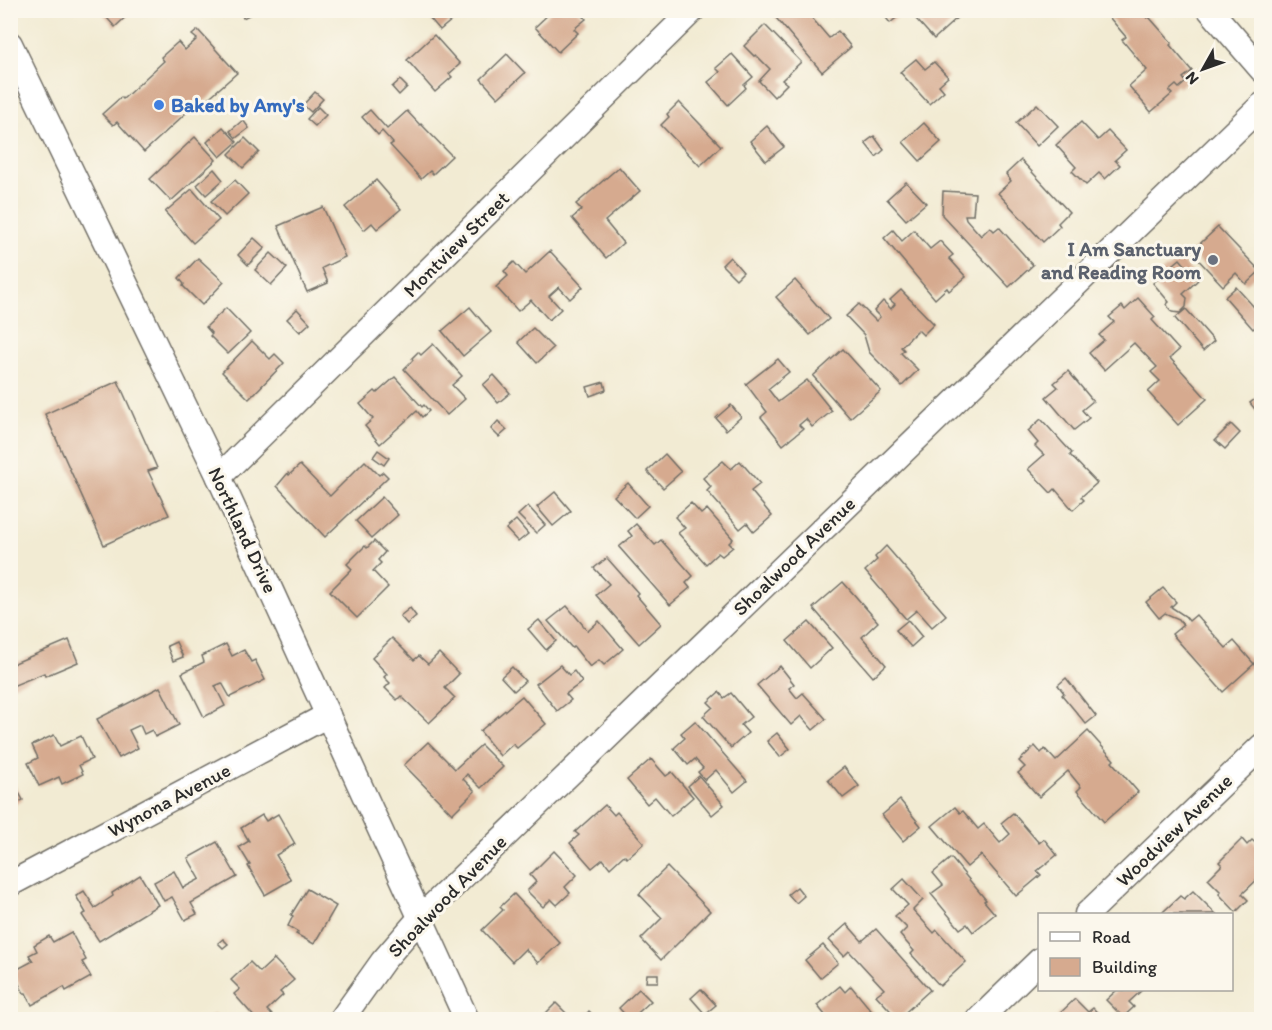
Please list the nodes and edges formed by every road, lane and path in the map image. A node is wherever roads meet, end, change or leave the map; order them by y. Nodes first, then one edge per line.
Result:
1 (693, 10) edge
2 (1210, 10) edge
3 (10, 44) edge
4 (1262, 70) edge
5 (1262, 105) edge
6 (219, 477) junction
7 (328, 716) junction
8 (1262, 746) edge
9 (10, 884) edge
10 (1089, 913) edge
11 (421, 917) junction
12 (1038, 962) edge
13 (340, 1020) edge
14 (467, 1020) edge
15 (978, 1020) edge

1 - 6 street, Montview Street
2 - 4 street
3 - 6 street, Northland Drive
5 - 11 street, Shoalwood Avenue
6 - 7 street, Northland Drive
7 - 9 street, Wynona Avenue
7 - 11 street, Northland Drive
8 - 10 street, Woodview Avenue
11 - 13 street, Shoalwood Avenue
11 - 14 street, Northland Drive
12 - 15 street

